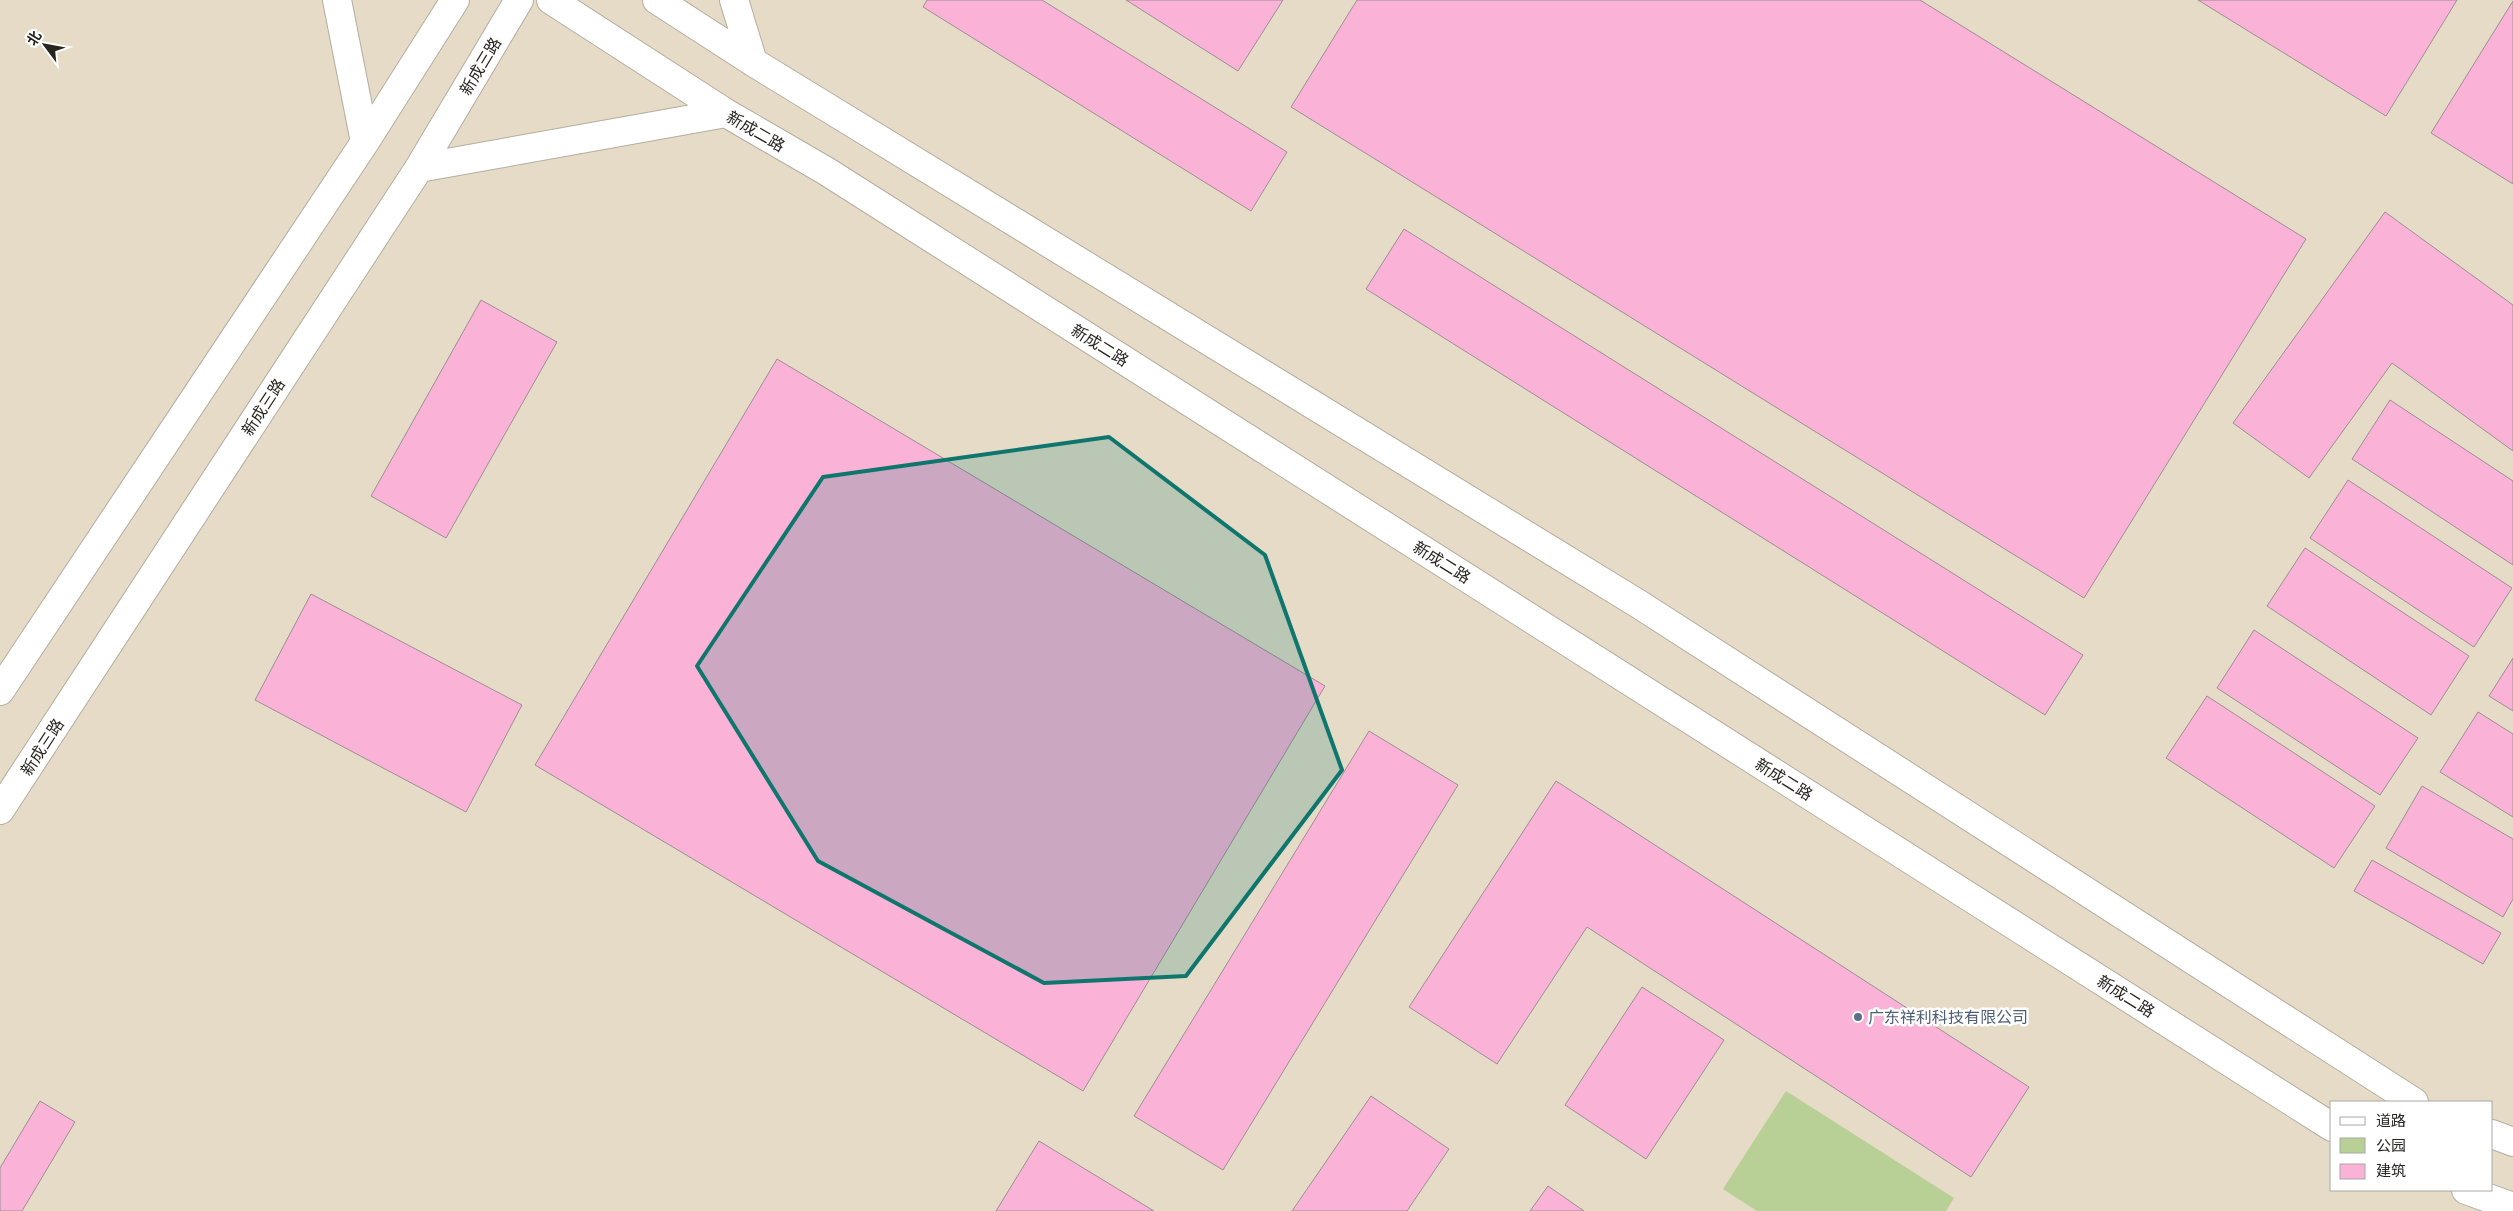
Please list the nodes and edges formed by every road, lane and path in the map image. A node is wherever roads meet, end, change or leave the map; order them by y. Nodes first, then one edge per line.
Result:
1 (336, 0) edge
2 (455, 0) edge
3 (519, 0) edge
4 (551, 0) edge
5 (657, 0) edge
6 (734, 0) edge
7 (753, 62) junction
8 (726, 114) junction
9 (366, 142) junction
10 (419, 168) junction
11 (0, 691) edge
12 (0, 810) edge
13 (2412, 1101) edge
14 (2330, 1126) edge
15 (2493, 1134) edge
16 (2513, 1142) edge
17 (2469, 1191) edge
18 (2513, 1207) edge

1 - 9 street
2 - 9 street
3 - 10 street, 新成三路
4 - 8 street, 新成二路
5 - 7 street
6 - 7 street
7 - 13 street
8 - 10 street
8 - 14 street, 新成二路
9 - 11 street
10 - 12 street, 新成三路
15 - 16 street
17 - 18 street

